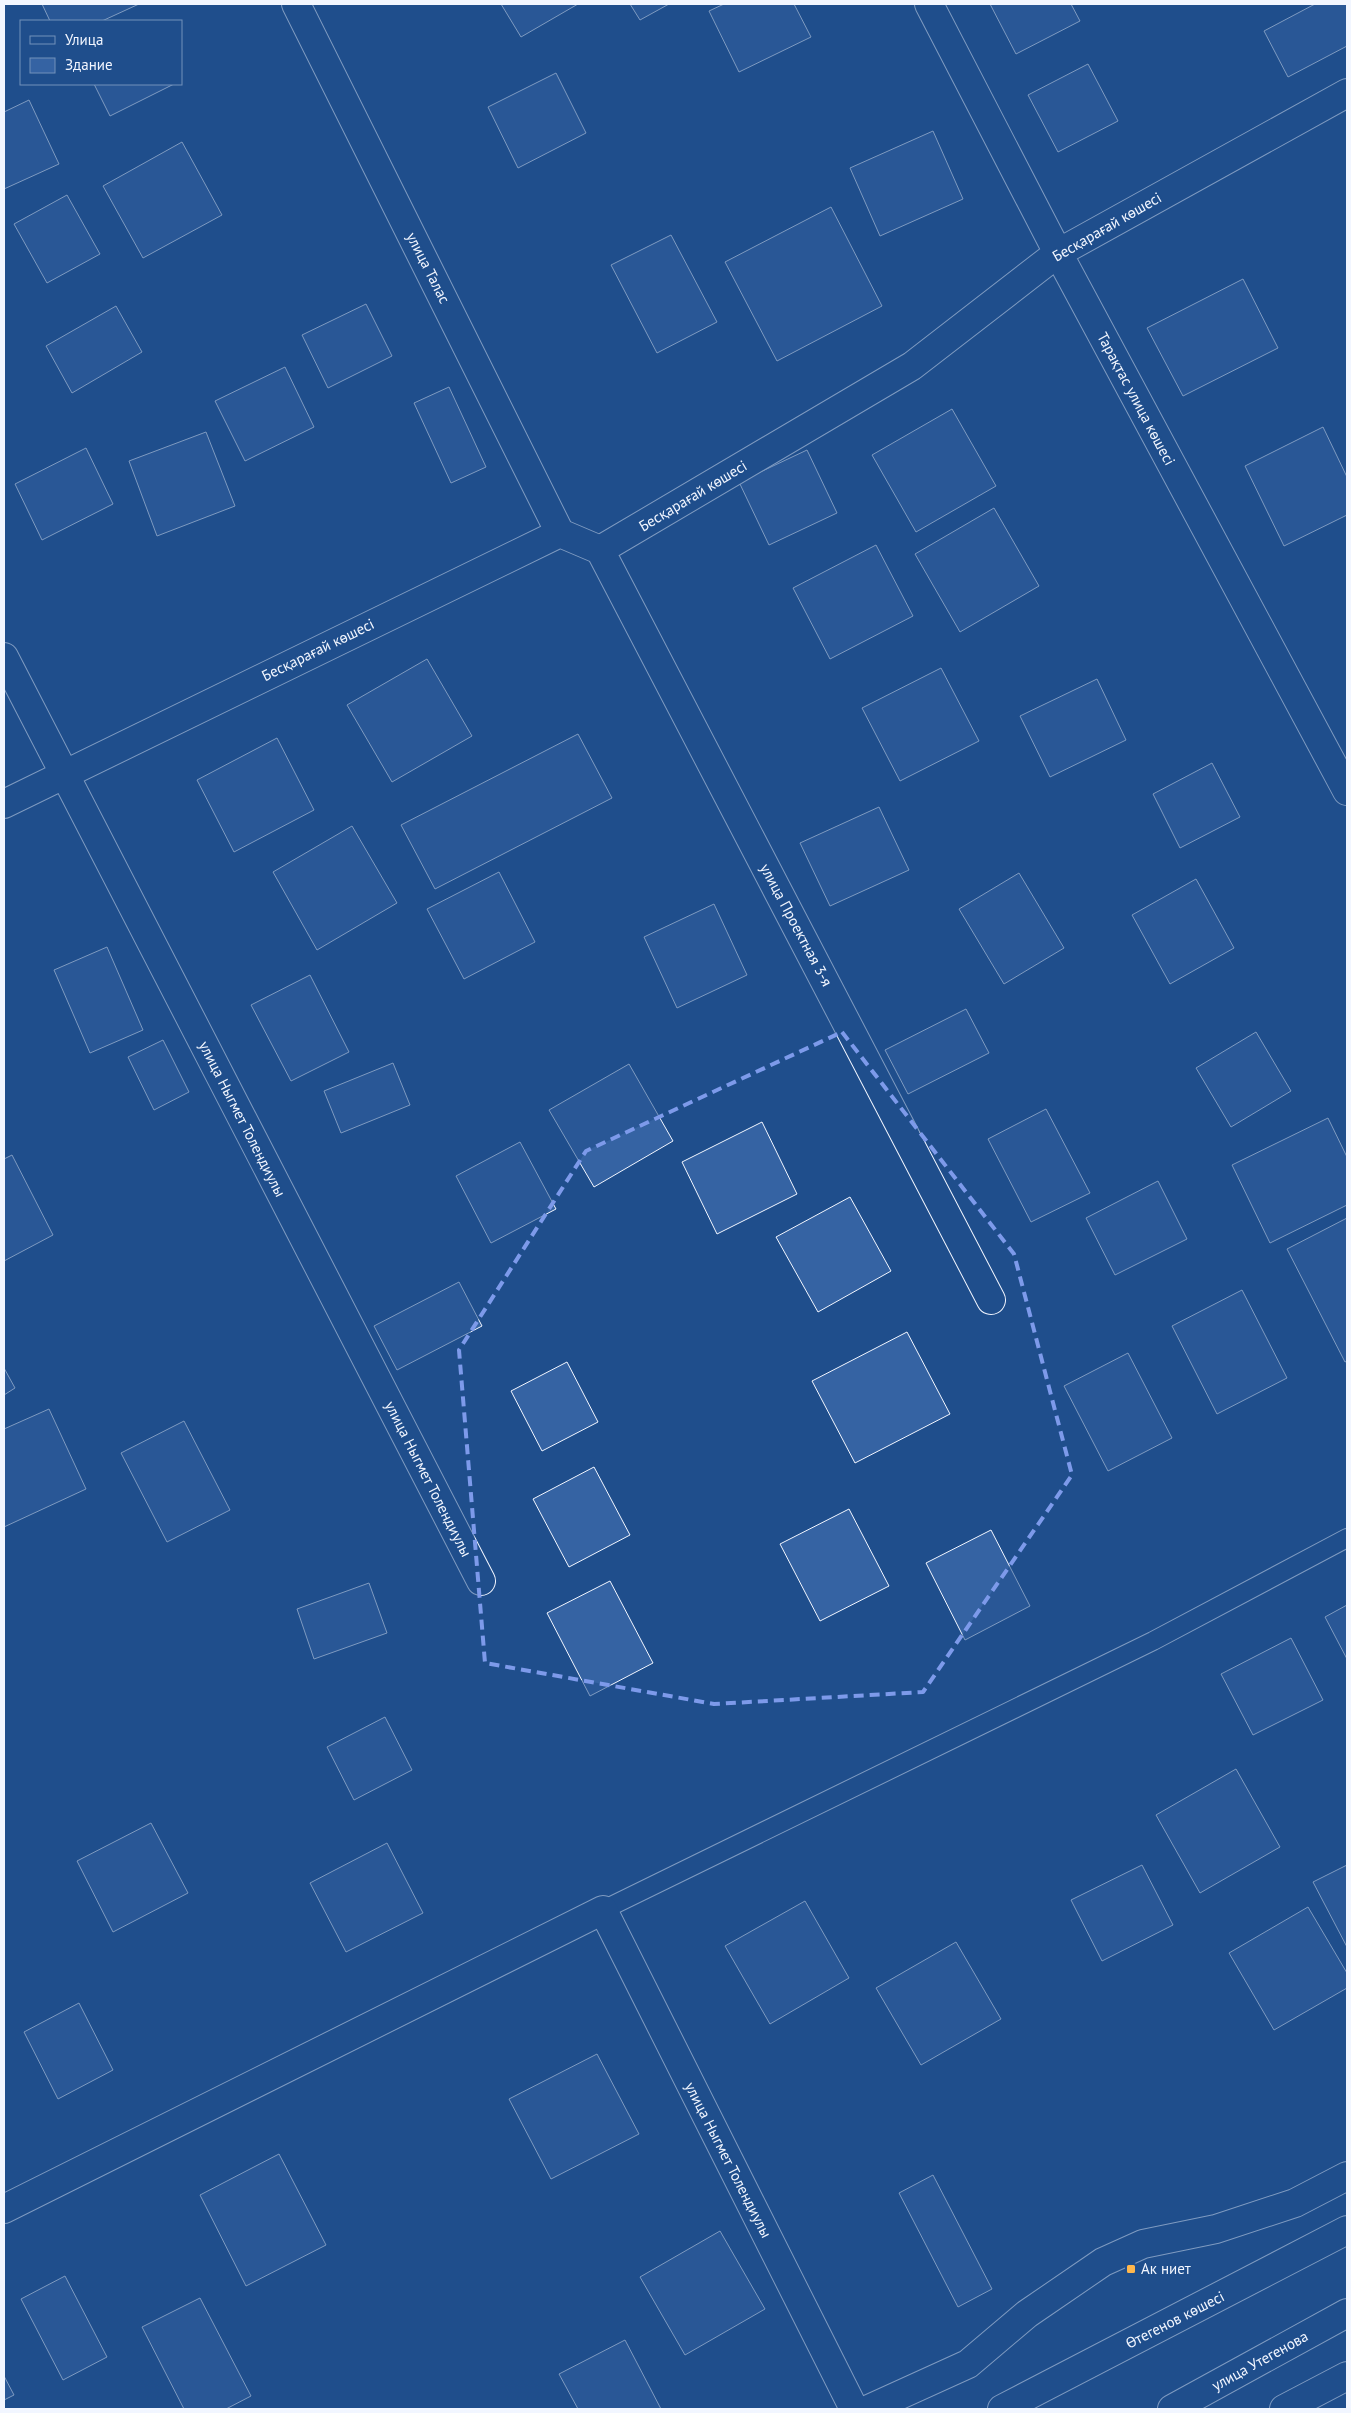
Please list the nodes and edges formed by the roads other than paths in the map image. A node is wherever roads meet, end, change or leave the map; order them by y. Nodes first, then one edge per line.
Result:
1 (296, 4) edge
2 (929, 4) edge
3 (1347, 93) edge
4 (1058, 253) junction
5 (560, 533) junction
6 (600, 550) junction
7 (4, 658) edge
8 (64, 774) junction
9 (1347, 792) edge
10 (4, 804) edge
11 (991, 1300) dead end
12 (1347, 1538) edge
13 (481, 1581) dead end
14 (603, 1910) junction
15 (1347, 2176) edge
16 (4, 2209) edge
17 (1347, 2230) edge
18 (1347, 2313) edge
19 (1347, 2376) edge
20 (854, 2409) edge
21 (869, 2409) edge
22 (1002, 2409) edge
23 (1172, 2409) edge
24 (1284, 2409) edge

1 - 5 street, улица Талас
2 - 4 street, Тарақтас улица көшесі
3 - 4 street, Бесқарағай көшесі
4 - 6 street, Бесқарағай көшесі
4 - 9 street, Тарақтас улица көшесі
5 - 6 street
5 - 8 street, Бесқарағай көшесі
6 - 11 street, улица Проектная 3-я
7 - 8 street, улица Ныгмет Толендиулы
8 - 10 street, Бесқарағай көшесі
8 - 13 street, улица Ныгмет Толендиулы
12 - 14 lane
14 - 16 street
14 - 20 street, улица Ныгмет Толендиулы
15 - 21 street
17 - 22 street, Өтегенов көшесі
18 - 23 street, улица Утегенова
19 - 24 street

